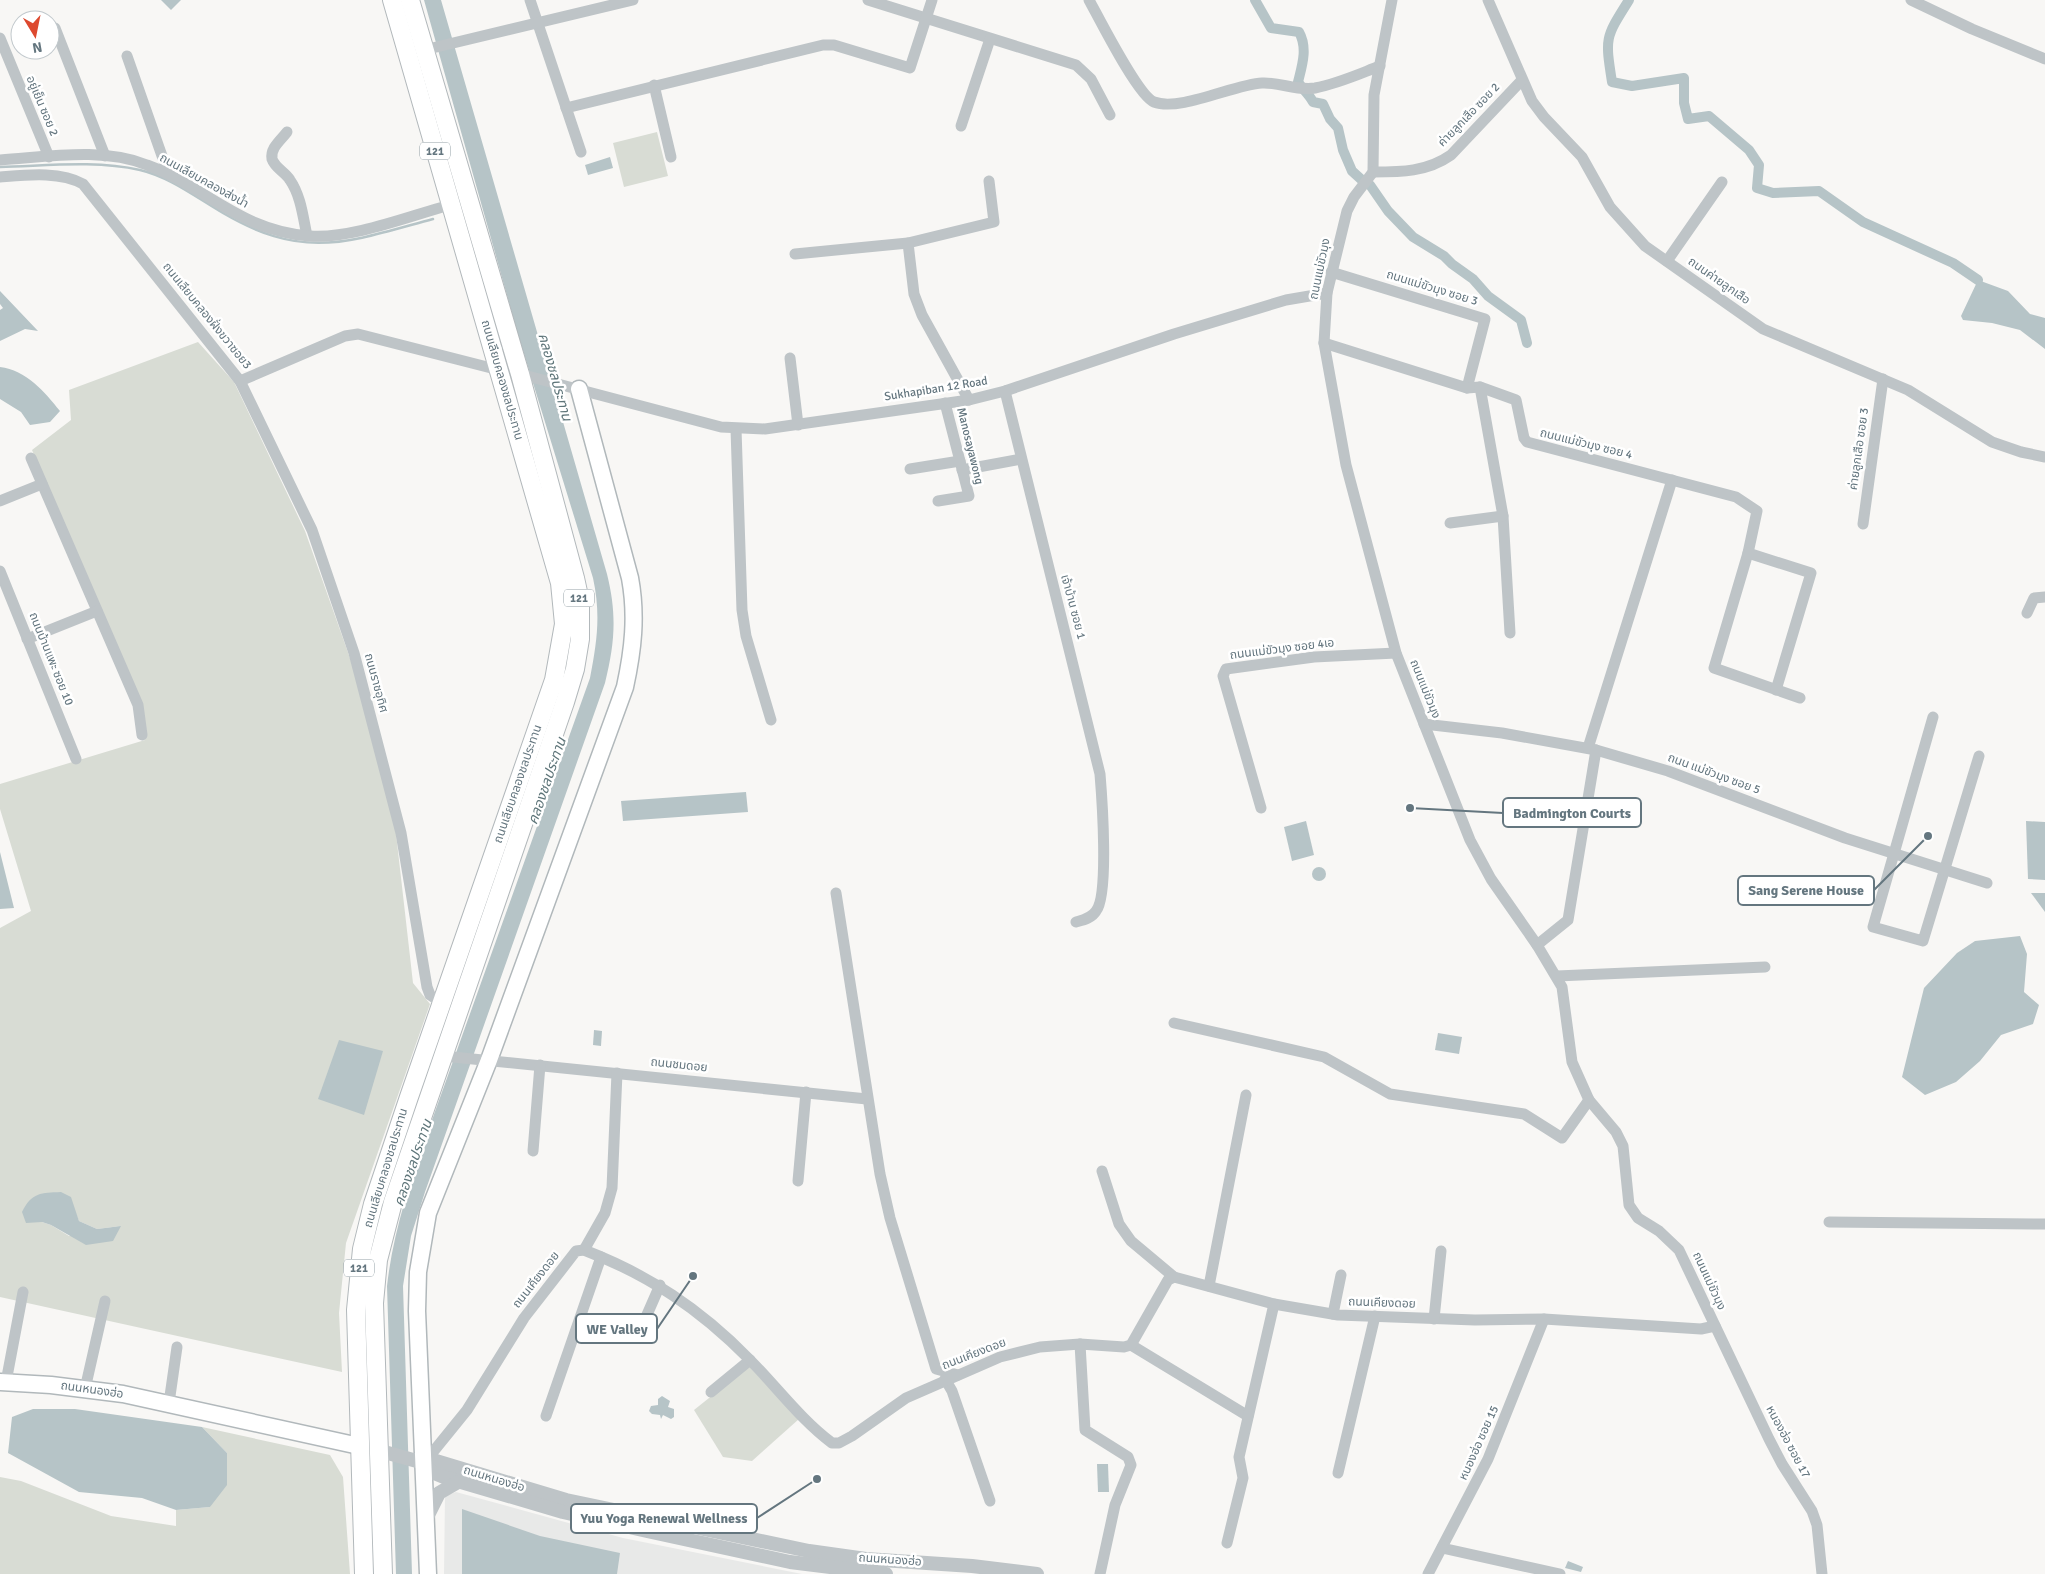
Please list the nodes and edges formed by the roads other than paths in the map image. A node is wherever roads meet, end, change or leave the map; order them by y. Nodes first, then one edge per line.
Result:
1 (392, 0) edge
2 (410, 0) edge
3 (530, 0) edge
4 (633, 0) edge
5 (868, 0) edge
6 (932, 0) edge
7 (1089, 0) edge
8 (1392, 0) edge
9 (1488, 0) edge
10 (1911, 0) edge
11 (926, 19) junction
12 (537, 22) junction
13 (0, 38) edge
14 (990, 39) junction
15 (60, 41) edge
16 (424, 50) junction
17 (127, 56) dead end
18 (2045, 59) edge
19 (1380, 66) junction
20 (1522, 80) junction
21 (654, 85) junction
22 (566, 108) junction
23 (1110, 115) dead end
24 (961, 126) dead end
25 (287, 132) dead end
26 (580, 152) dead end
27 (69, 156) junction
28 (105, 156) junction
29 (49, 157) junction
30 (671, 157) dead end
31 (0, 160) edge
32 (1373, 172) junction
33 (168, 173) junction
34 (0, 177) edge
35 (72, 178) junction
36 (990, 181) dead end
37 (1722, 182) dead end
38 (450, 205) junction
39 (307, 236) junction
40 (908, 243) junction
41 (795, 254) dead end
42 (1667, 261) junction
43 (1331, 272) junction
44 (1327, 293) junction
45 (499, 304) junction
46 (1324, 343) junction
47 (790, 358) dead end
48 (497, 362) junction
49 (520, 374) junction
50 (1883, 379) junction
51 (240, 381) junction
52 (1480, 387) junction
53 (575, 388) junction
54 (1467, 388) junction
55 (1004, 391) junction
56 (969, 400) junction
57 (945, 403) junction
58 (518, 404) junction
59 (798, 425) junction
60 (736, 429) junction
61 (2045, 457) edge
62 (31, 458) dead end
63 (1021, 459) junction
64 (961, 466) junction
65 (910, 469) dead end
66 (1672, 480) junction
67 (42, 484) junction
68 (0, 501) edge
69 (938, 501) dead end
70 (1503, 516) junction
71 (1450, 523) dead end
72 (1863, 524) dead end
73 (1748, 553) junction
74 (0, 571) edge
75 (2045, 597) edge
76 (97, 611) junction
77 (2027, 613) dead end
78 (1510, 633) dead end
79 (28, 638) junction
80 (1396, 653) junction
81 (1776, 690) junction
82 (1800, 698) dead end
83 (1933, 717) dead end
84 (771, 720) dead end
85 (1424, 724) junction
86 (142, 735) dead end
87 (1592, 749) junction
88 (1979, 756) dead end
89 (76, 758) dead end
90 (1261, 808) dead end
91 (1893, 854) junction
92 (1946, 870) junction
93 (1986, 883) dead end
94 (836, 893) dead end
95 (1076, 922) dead end
96 (1537, 945) junction
97 (1764, 967) dead end
98 (1557, 976) junction
99 (442, 1003) junction
100 (459, 1009) junction
101 (1174, 1023) dead end
102 (443, 1056) junction
103 (489, 1060) junction
104 (540, 1065) junction
105 (617, 1073) junction
106 (806, 1092) junction
107 (1246, 1095) dead end
108 (867, 1098) junction
109 (1589, 1100) junction
110 (533, 1151) dead end
111 (1102, 1171) dead end
112 (798, 1181) dead end
113 (1830, 1222) dead end
114 (2045, 1224) edge
115 (584, 1250) junction
116 (1440, 1251) dead end
117 (601, 1257) junction
118 (1341, 1275) dead end
119 (1174, 1277) junction
120 (660, 1285) junction
121 (1209, 1286) junction
122 (23, 1292) dead end
123 (105, 1301) dead end
124 (1274, 1304) junction
125 (1333, 1314) junction
126 (1375, 1316) junction
127 (646, 1317) dead end
128 (1434, 1319) junction
129 (1544, 1319) junction
130 (1715, 1326) junction
131 (1080, 1344) junction
132 (1131, 1344) junction
133 (178, 1347) dead end
134 (750, 1360) junction
135 (958, 1375) junction
136 (945, 1379) junction
137 (3, 1382) edge
138 (85, 1389) junction
139 (711, 1392) dead end
140 (169, 1403) junction
141 (546, 1416) dead end
142 (1248, 1416) junction
143 (359, 1446) junction
144 (377, 1450) junction
145 (424, 1463) junction
146 (1338, 1473) dead end
147 (458, 1482) junction
148 (990, 1501) dead end
149 (426, 1520) junction
150 (1227, 1542) dead end
151 (793, 1548) junction
152 (1442, 1548) junction
153 (790, 1562) junction
154 (364, 1574) edge
155 (383, 1574) edge
156 (428, 1574) edge
157 (886, 1574) edge
158 (1037, 1574) edge
159 (1100, 1574) edge
160 (1428, 1574) edge
161 (1560, 1574) edge
162 (1822, 1574) edge

1 - 38 main road, ถนนเลียบคลองชลประทาน / 121
2 - 16 main road, ถนนเลียบคลองชลประทาน / 121
3 - 12 street
4 - 12 street
5 - 11 street
6 - 11 street
7 - 19 street
8 - 19 street
9 - 20 street, ถนนค่ายลูกเสือ
10 - 18 street
11 - 14 street
11 - 21 street
12 - 16 street
12 - 22 street
13 - 29 street, อยู่เย็น ซอย 2
14 - 23 street
14 - 24 street
15 - 28 street
16 - 45 main road, ถนนเลียบคลองชลประทาน / 121
17 - 33 street
19 - 32 street
20 - 32 street, ค่ายลูกเสือ ซอย 2
20 - 42 street, ถนนค่ายลูกเสือ
21 - 22 street
21 - 30 street
22 - 26 street
25 - 39 street
27 - 28 street, ถนนเลียบคลองส่งน้ำ
27 - 29 street, ถนนเลียบคลองส่งน้ำ
27 - 35 street
28 - 33 street, ถนนเลียบคลองส่งน้ำ
29 - 31 street, ถนนเลียบคลองส่งน้ำ
32 - 43 street, ถนนแม่ขัวมุง
33 - 39 street, ถนนเลียบคลองส่งน้ำ
34 - 35 street
35 - 51 street, ถนนเลียบคลองฝั่งขวาซอย3
36 - 40 street
37 - 42 street
38 - 39 street, ถนนเลียบคลองส่งน้ำ
38 - 48 main road, ถนนเลียบคลองชลประทาน / 121
40 - 41 street
40 - 56 street
42 - 50 street, ถนนค่ายลูกเสือ
43 - 44 street, ถนนแม่ขัวมุง
43 - 54 street, ถนนแม่ขัวมุง ซอย 3
44 - 46 street, ถนนแม่ขัวมุง
44 - 55 street, Sukhapiban 12 Road
45 - 48 main road
45 - 49 main road, ถนนเลียบคลองชลประทาน / 121
46 - 54 street, ถนนแม่ขัวมุง ซอย 4
46 - 80 street, ถนนแม่ขัวมุง
47 - 59 street
48 - 51 street, ถนนเลียบคลองฝั่งขวาซอย3
48 - 58 main road, ถนนเลียบคลองชลประทาน / 121
49 - 53 street, Sukhapiban 12 Road
49 - 58 main road, ถนนเลียบคลองชลประทาน / 121
50 - 61 street, ถนนค่ายลูกเสือ
50 - 72 street, ค่ายลูกเสือ ซอย 3
51 - 99 street, ถนนราชอุทิศ
52 - 54 street, ถนนแม่ขัวมุง ซอย 4
52 - 66 street, ถนนแม่ขัวมุง ซอย 4
52 - 70 street
53 - 60 street, Sukhapiban 12 Road
53 - 103 main road
55 - 56 street, Sukhapiban 12 Road
55 - 63 street, เจ้าบ้าน ซอย 1
56 - 57 street, Sukhapiban 12 Road
57 - 59 street, Sukhapiban 12 Road
57 - 64 street, Manosayawong
58 - 99 main road, ถนนเลียบคลองชลประทาน / 121
58 - 100 main road, ถนนเลียบคลองชลประทาน / 121
59 - 60 street, Sukhapiban 12 Road
60 - 84 street
62 - 67 street
63 - 64 street
63 - 95 street, เจ้าบ้าน ซอย 1
64 - 65 street
64 - 69 street, Manosayawong
66 - 73 street, ถนนแม่ขัวมุง ซอย 4
66 - 87 street
67 - 68 street
67 - 76 street
70 - 71 street
70 - 78 street
73 - 81 street
73 - 81 street
74 - 79 street, ถนนบ้านแพะ ซอย 10
75 - 77 street
76 - 79 street
76 - 86 street
79 - 89 street, ถนนบ้านแพะ ซอย 10
80 - 85 street, ถนนแม่ขัวมุง
80 - 90 street, ถนนแม่ขัวมุง ซอย 4เอ
81 - 82 street
83 - 91 street
85 - 87 street, ถนน แม่ขัวมุง ซอย 5
85 - 96 street, ถนนแม่ขัวมุง
87 - 91 street, ถนน แม่ขัวมุง ซอย 5
87 - 96 street
88 - 92 street
91 - 92 street, ถนน แม่ขัวมุง ซอย 5
91 - 92 street
92 - 93 street, ถนน แม่ขัวมุง ซอย 5
94 - 108 street
96 - 98 street, ถนนแม่ขัวมุง
97 - 98 street
98 - 109 street, ถนนแม่ขัวมุง
99 - 100 main road
99 - 143 main road, ถนนเลียบคลองชลประทาน / 121
100 - 102 main road, ถนนเลียบคลองชลประทาน / 121
101 - 109 street
102 - 103 street, ถนนชมดอย
102 - 144 main road, ถนนเลียบคลองชลประทาน / 121
103 - 104 street, ถนนชมดอย
103 - 145 main road
104 - 105 street, ถนนชมดอย
104 - 110 street
105 - 106 street, ถนนชมดอย
105 - 115 street
106 - 108 street, ถนนชมดอย
106 - 112 street
107 - 121 street
108 - 135 street
109 - 130 street, ถนนแม่ขัวมุง
111 - 119 street
113 - 114 street
115 - 117 street, ถนนเคียงดอย
115 - 145 street, ถนนเคียงดอย
116 - 128 street
117 - 120 street, ถนนเคียงดอย
117 - 141 street
118 - 125 street
119 - 121 street, ถนนเคียงดอย
119 - 132 street
120 - 127 street
120 - 134 street, ถนนเคียงดอย
121 - 124 street, ถนนเคียงดอย
122 - 137 street
123 - 138 street
124 - 125 street, ถนนเคียงดอย
124 - 142 street
125 - 126 street, ถนนเคียงดอย
126 - 128 street, ถนนเคียงดอย
126 - 146 street
128 - 129 street, ถนนเคียงดอย
129 - 130 street, ถนนเคียงดอย
129 - 152 street, หนองฮ่อ ซอย 15
130 - 162 street, หนองฮ่อ ซอย 17
131 - 132 street, ถนนเคียงดอย
131 - 135 street, ถนนเคียงดอย
131 - 159 street
132 - 142 street
133 - 140 street
134 - 136 street, ถนนเคียงดอย
134 - 139 street
135 - 136 street, ถนนเคียงดอย
136 - 148 street
137 - 138 main road, ถนนหนองฮ่อ
138 - 140 main road, ถนนหนองฮ่อ
140 - 143 main road, ถนนหนองฮ่อ
142 - 150 street
143 - 144 main road
143 - 154 main road, ถนนเลียบคลองชลประทาน / 121
144 - 145 street
144 - 155 main road, ถนนเลียบคลองชลประทาน / 121
145 - 147 street, ถนนหนองฮ่อ
145 - 149 main road
145 - 151 street, ถนนหนองฮ่อ
147 - 149 street
147 - 153 street, ถนนหนองฮ่อ
149 - 156 main road
151 - 153 street
151 - 158 street, ถนนหนองฮ่อ
152 - 160 street, หนองฮ่อ ซอย 15
152 - 161 street
153 - 157 street, ถนนหนองฮ่อ

